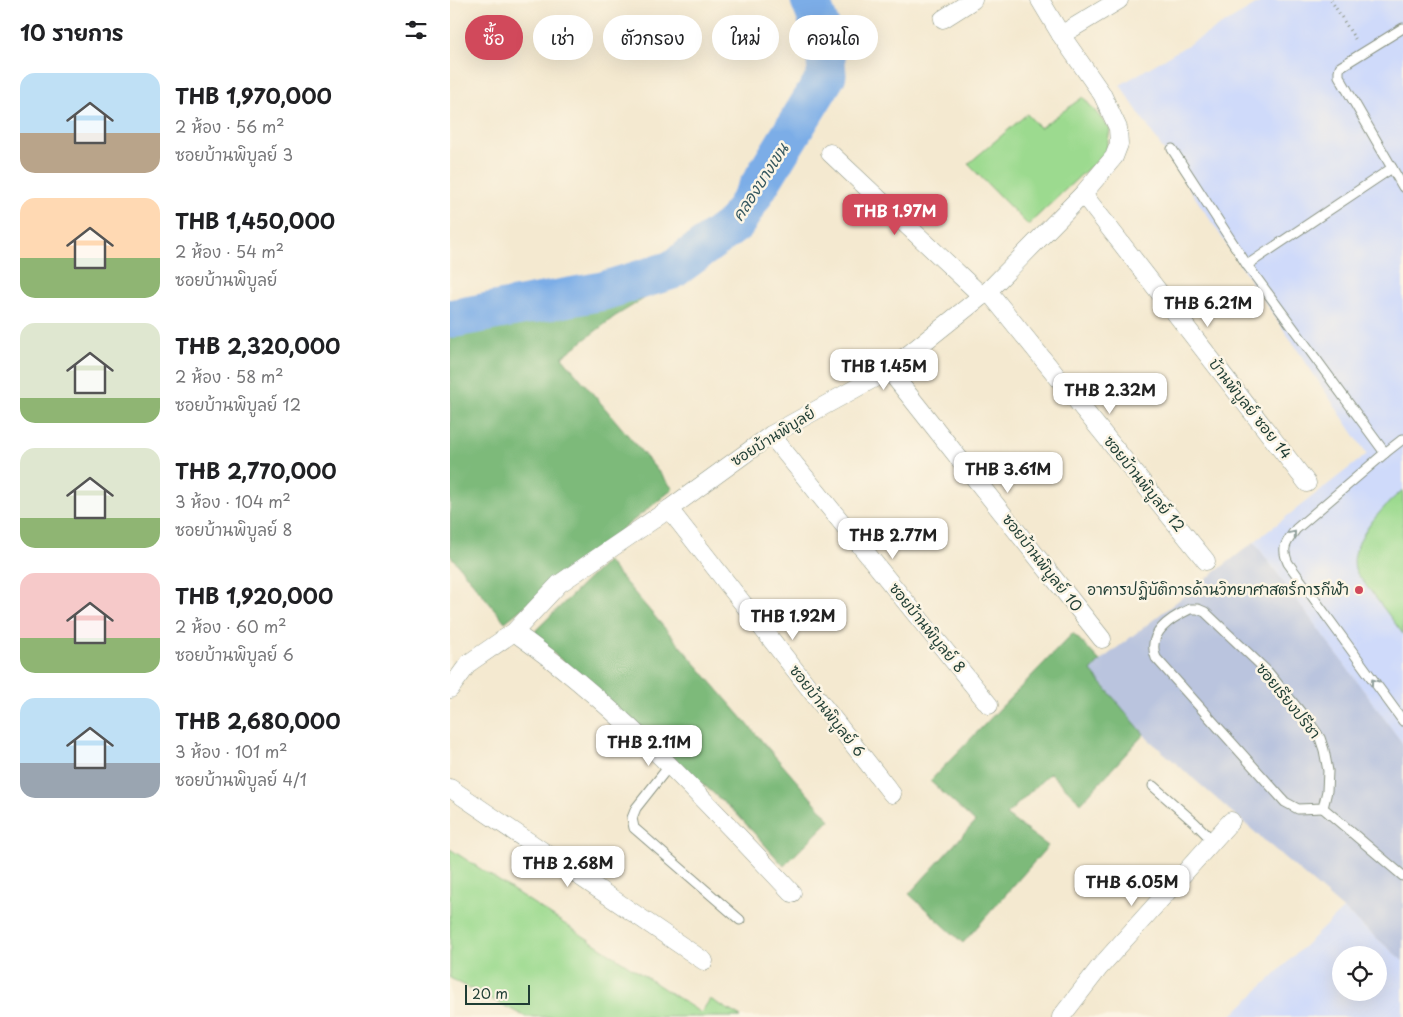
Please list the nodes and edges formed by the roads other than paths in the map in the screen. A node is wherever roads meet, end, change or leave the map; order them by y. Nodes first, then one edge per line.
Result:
1 (973, 0) edge
2 (1040, 0) edge
3 (1119, 0) edge
4 (943, 19) dead end
5 (1403, 28) edge
6 (1061, 35) junction
7 (1172, 149) dead end
8 (830, 153) dead end
9 (1392, 168) junction
10 (1403, 187) edge
11 (1083, 194) junction
12 (1247, 265) junction
13 (985, 293) junction
14 (889, 370) junction
15 (771, 435) junction
16 (1403, 439) edge
17 (1385, 453) junction
18 (1307, 483) dead end
19 (668, 508) junction
20 (1206, 561) dead end
21 (514, 632) junction
22 (1102, 639) dead end
23 (450, 689) edge
24 (990, 705) dead end
25 (1403, 722) edge
26 (670, 764) junction
27 (1153, 786) dead end
28 (450, 788) edge
29 (892, 794) dead end
30 (1323, 808) junction
31 (1231, 821) dead end
32 (1212, 840) junction
33 (1403, 876) edge
34 (792, 893) dead end
35 (740, 920) dead end
36 (704, 962) dead end
37 (1061, 1017) edge

1 - 4 street
2 - 6 street, ซอยบ้านพิบูลย์
3 - 6 street
5 - 9 lane
6 - 11 street, ซอยบ้านพิบูลย์
7 - 12 lane
8 - 13 street, ซอยบ้านพิบูลย์ 12
9 - 10 lane
9 - 12 lane
11 - 13 street, ซอยบ้านพิบูลย์
11 - 18 street, บ้านพิบูลย์ ซอย 14
12 - 17 lane
13 - 14 street, ซอยบ้านพิบูลย์
13 - 20 street, ซอยบ้านพิบูลย์ 12
14 - 15 street, ซอยบ้านพิบูลย์
14 - 22 street, ซอยบ้านพิบูลย์ 10
15 - 19 street, ซอยบ้านพิบูลย์
15 - 24 street, ซอยบ้านพิบูลย์ 8
16 - 17 lane
25 -> 17 lane
19 - 21 street, ซอยบ้านพิบูลย์
19 - 29 street, ซอยบ้านพิบูลย์ 6
21 - 23 street, ซอยบ้านพิบูลย์
21 - 26 street
26 - 34 street
26 - 35 lane
27 - 32 lane
28 - 36 street
30 - 30 lane, ซอยเรียงปรีชา
30 - 33 lane
31 - 32 street
32 - 37 street

